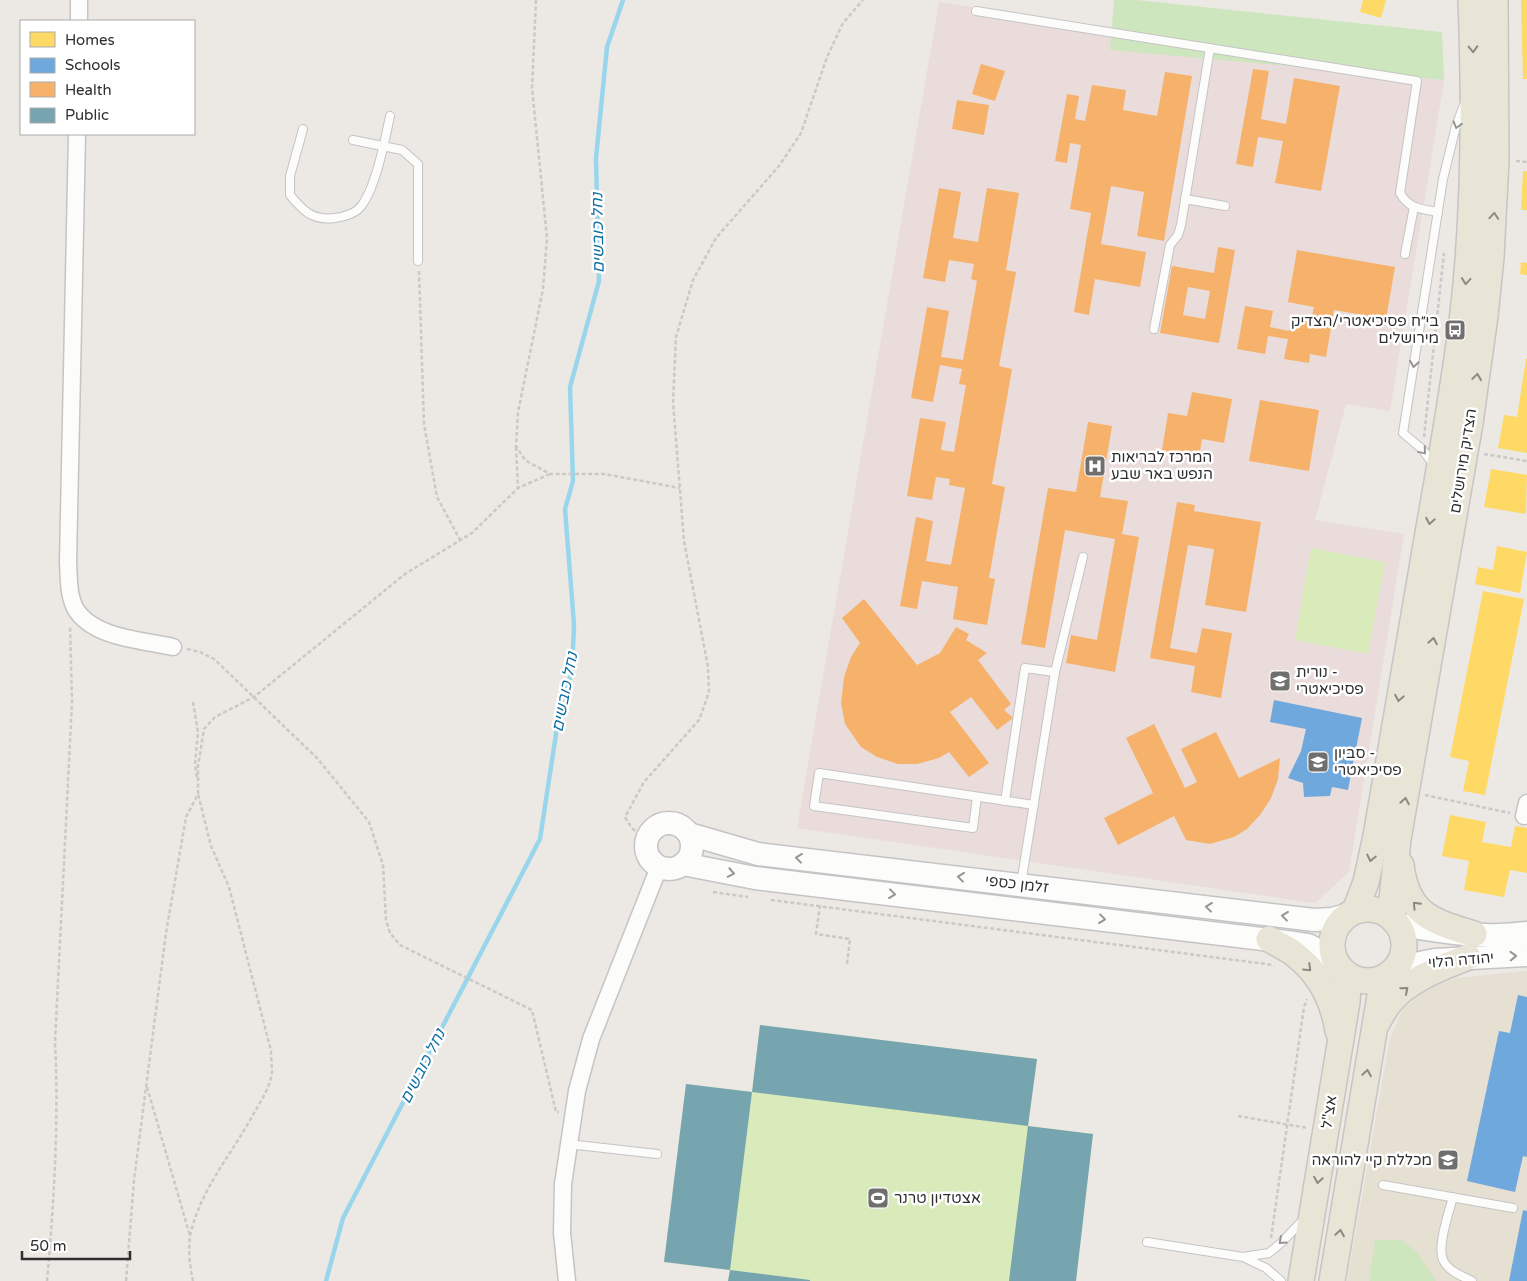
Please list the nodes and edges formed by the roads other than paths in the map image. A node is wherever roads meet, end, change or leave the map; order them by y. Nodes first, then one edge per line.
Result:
1 (79, 0) edge
2 (1471, 0) edge
3 (1495, 0) edge
4 (976, 11) dead end
5 (79, 20) edge
6 (1210, 48) junction
7 (1474, 80) junction
8 (390, 116) dead end
9 (303, 129) dead end
10 (77, 135) edge
11 (353, 140) dead end
12 (384, 145) junction
13 (1185, 199) junction
14 (1225, 206) dead end
15 (1414, 207) junction
16 (1438, 212) junction
17 (1405, 254) dead end
18 (418, 261) road end
19 (1154, 329) dead end
20 (1438, 473) junction
21 (1083, 557) dead end
22 (173, 647) road end
23 (1055, 672) junction
24 (977, 797) junction
25 (1005, 801) junction
26 (1034, 805) junction
27 (689, 834) junction
28 (1398, 840) junction
29 (683, 864) junction
30 (659, 867) junction
31 (1021, 884) junction
32 (1351, 913) junction
33 (1395, 922) junction
34 (1527, 934) edge
35 (1269, 940) junction
36 (1471, 946) junction
37 (1527, 955) edge
38 (1339, 966) junction
39 (1389, 973) junction
40 (1374, 1028) junction
41 (1340, 1045) junction
42 (568, 1144) junction
43 (657, 1154) dead end
44 (1383, 1185) dead end
45 (1452, 1197) junction
46 (1513, 1208) dead end
47 (1313, 1210) junction
48 (1147, 1242) dead end
49 (1243, 1257) junction
50 (567, 1281) edge
51 (1281, 1281) edge
52 (1301, 1281) edge
53 (1332, 1281) edge
54 (1472, 1281) edge

1 - 5 street
2 -> 7 main road, הצדיק מירושלים
28 -> 3 main road, הצדיק מירושלים
4 - 6 lane
6 - 13 lane
6 - 15 lane
7 -> 16 lane
7 -> 20 main road, הצדיק מירושלים
8 - 12 lane
9 - 12 lane
10 - 22 street
11 - 12 lane
12 - 18 lane
13 - 14 lane
13 - 19 lane
15 - 16 lane
15 - 17 lane
16 -> 20 lane
20 -> 32 main road, הצדיק מירושלים
21 - 23 lane
23 - 25 lane
23 - 26 lane
24 - 24 lane
24 - 25 lane
25 - 26 lane
26 - 31 lane
27 - 29 street
27 - 30 street
31 -> 27 street, זלמן כספי
28 - 33 main road, הצדיק מירושלים
36 -> 28 main road
29 - 30 street
29 -> 35 street, זלמן כספי
30 - 42 street
32 -> 31 street, זלמן כספי
32 - 33 main road
32 - 38 main road
33 - 36 street, יהודה הלוי
33 - 39 main road
34 - 36 street, יהודה הלוי
35 - 38 street, זלמן כספי
35 -> 41 main road
36 -> 37 street, יהודה הלוי
36 - 39 street, יהודה הלוי
40 -> 36 main road
38 - 39 main road
38 - 41 main road, אצ"ל
39 - 40 main road, אצ"ל
53 -> 40 main road, אצ"ל
41 -> 47 main road, אצ"ל
42 - 43 lane
42 - 50 street
44 - 45 lane
45 - 46 lane
45 - 54 lane
47 -> 49 lane
47 - 52 main road, אצ"ל
48 - 49 lane
49 - 51 lane

